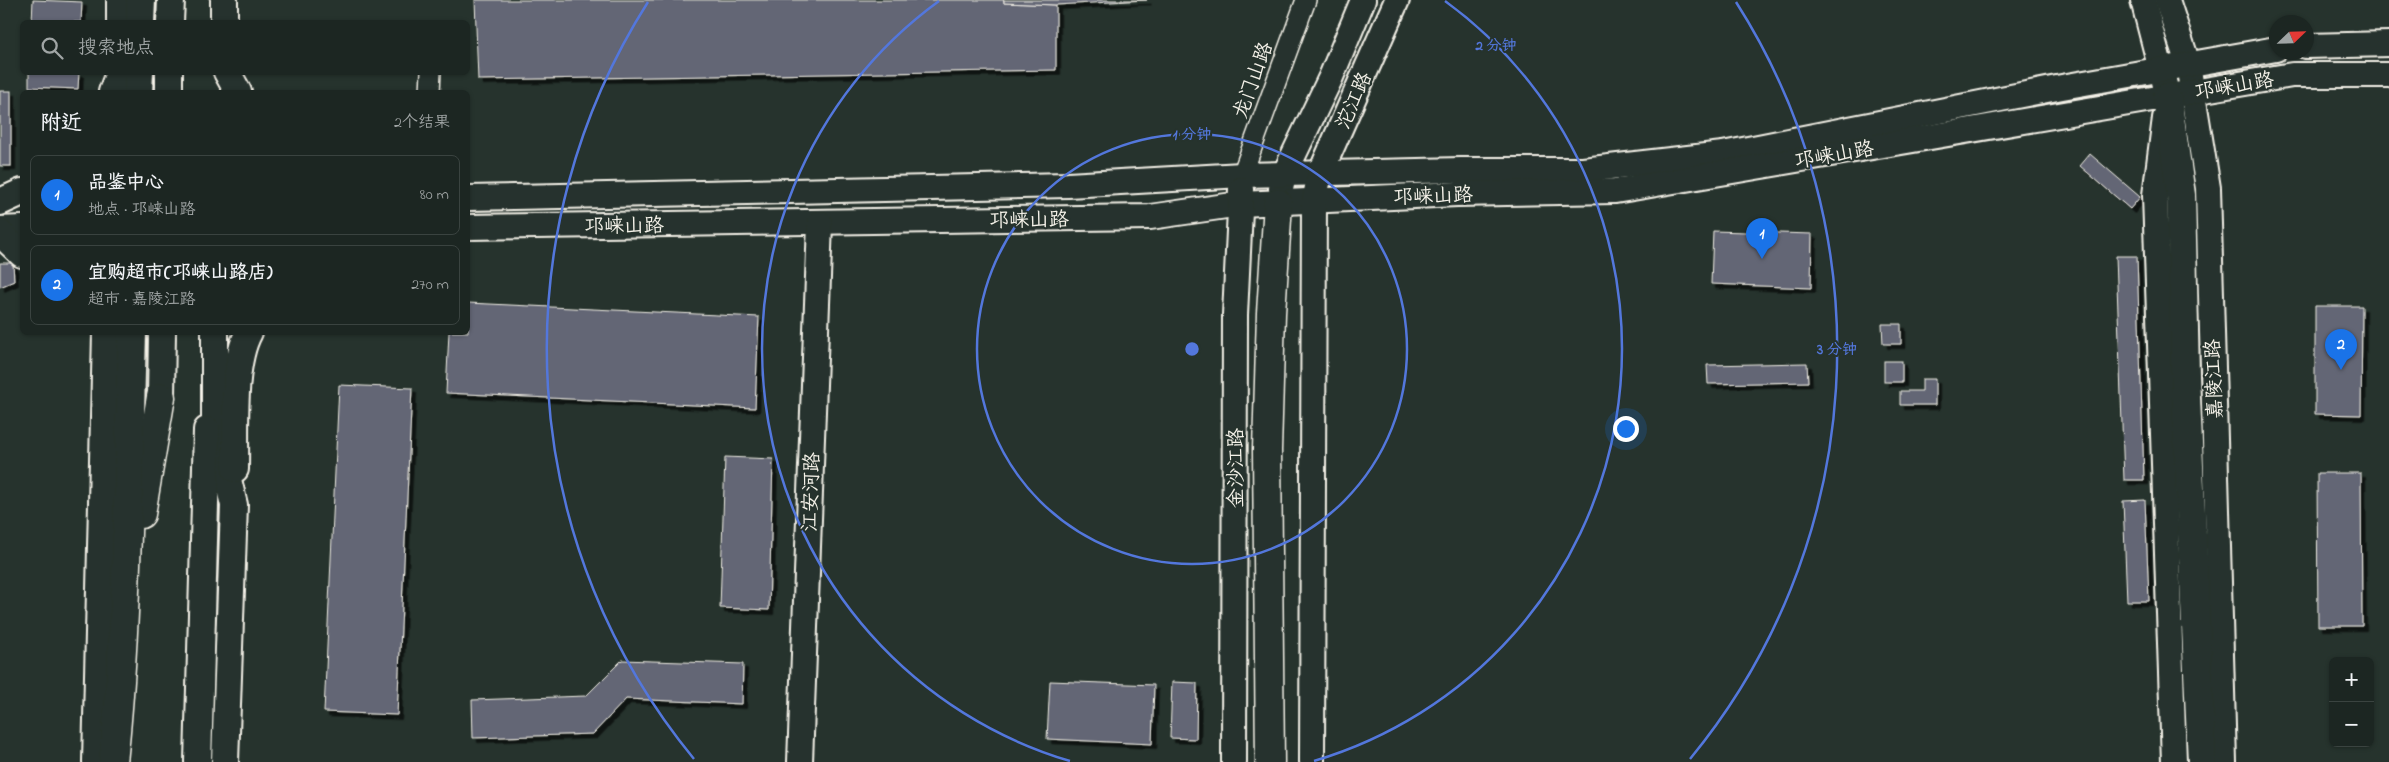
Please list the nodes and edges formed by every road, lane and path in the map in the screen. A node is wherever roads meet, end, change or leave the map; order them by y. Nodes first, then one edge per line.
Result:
1 (120, 0) edge
2 (141, 0) edge
3 (171, 0) edge
4 (219, 0) edge
5 (224, 0) edge
6 (1306, 0) edge
7 (1363, 0) edge
8 (1396, 0) edge
9 (2143, 0) edge
10 (2168, 0) edge
11 (120, 20) edge
12 (140, 20) edge
13 (170, 20) edge
14 (218, 20) edge
15 (224, 20) edge
16 (2389, 44) edge
17 (2314, 46) edge
18 (2269, 50) edge
19 (2188, 64) junction
20 (2161, 70) junction
21 (118, 75) edge
22 (119, 75) edge
23 (139, 75) edge
24 (169, 75) edge
25 (217, 75) edge
26 (222, 75) edge
27 (229, 75) edge
28 (431, 75) edge
29 (2389, 75) edge
30 (113, 90) edge
31 (118, 90) edge
32 (138, 90) edge
33 (168, 90) edge
34 (216, 90) edge
35 (222, 90) edge
36 (237, 90) edge
37 (430, 90) edge
38 (2180, 95) junction
39 (1320, 174) junction
40 (1242, 175) junction
41 (1284, 175) junction
42 (20, 193) edge
43 (470, 198) edge
44 (1314, 201) junction
45 (0, 203) edge
46 (1278, 203) junction
47 (20, 204) edge
48 (1240, 204) junction
49 (820, 223) junction
50 (470, 227) edge
51 (20, 228) edge
52 (0, 229) edge
53 (0, 232) edge
54 (20, 252) edge
55 (132, 335) edge
56 (162, 335) edge
57 (210, 335) edge
58 (215, 335) edge
59 (248, 335) edge
60 (103, 340) edge
61 (161, 397) joint
62 (234, 504) junction
63 (123, 618) junction
64 (96, 762) edge
65 (113, 762) edge
66 (198, 762) edge
67 (225, 762) edge
68 (800, 762) edge
69 (1234, 762) edge
70 (1270, 762) edge
71 (1312, 762) edge
72 (2174, 762) edge
73 (2202, 762) edge
74 (2224, 762) edge

1 - 11 main road
2 - 12 highway
3 - 13 main road
4 - 14 main road
5 - 15 main road
6 - 40 street, 龙门山路
7 - 41 street
8 - 39 street, 沱江路
9 - 20 street
10 - 19 street, 嘉陵江路
16 - 17 street
18 - 19 street, 邛崃山路
19 - 20 street, 邛崃山路
19 - 38 street, 嘉陵江路
20 - 38 street
20 - 39 street, 邛崃山路
21 - 30 main road
22 - 31 main road
23 - 32 highway
24 - 33 main road
25 - 34 main road
26 - 35 main road
27 - 36 main road
28 - 37 street
29 - 38 street, 邛崃山路
38 - 44 street, 邛崃山路
38 - 72 street, 嘉陵江路
38 - 73 highway
38 - 74 street, 嘉陵江路
39 - 41 street, 邛崃山路
39 - 44 street, 沱江路
40 - 41 street, 邛崃山路
40 - 43 street, 邛崃山路
40 - 48 street, 金沙江路
41 - 46 street
42 - 45 main road
44 - 46 street, 邛崃山路
44 - 71 street
45 - 47 street
46 - 48 street, 邛崃山路
46 - 70 highway
48 - 49 street, 邛崃山路
48 - 69 street, 金沙江路
49 - 50 street, 邛崃山路
49 - 68 street, 江安河路
51 - 52 street
53 - 54 main road
55 - 63 highway
56 - 61 main road
57 - 66 main road
58 - 62 main road
59 - 62 main road
60 - 64 main road
61 - 63 highway
62 - 67 main road
63 - 65 highway

